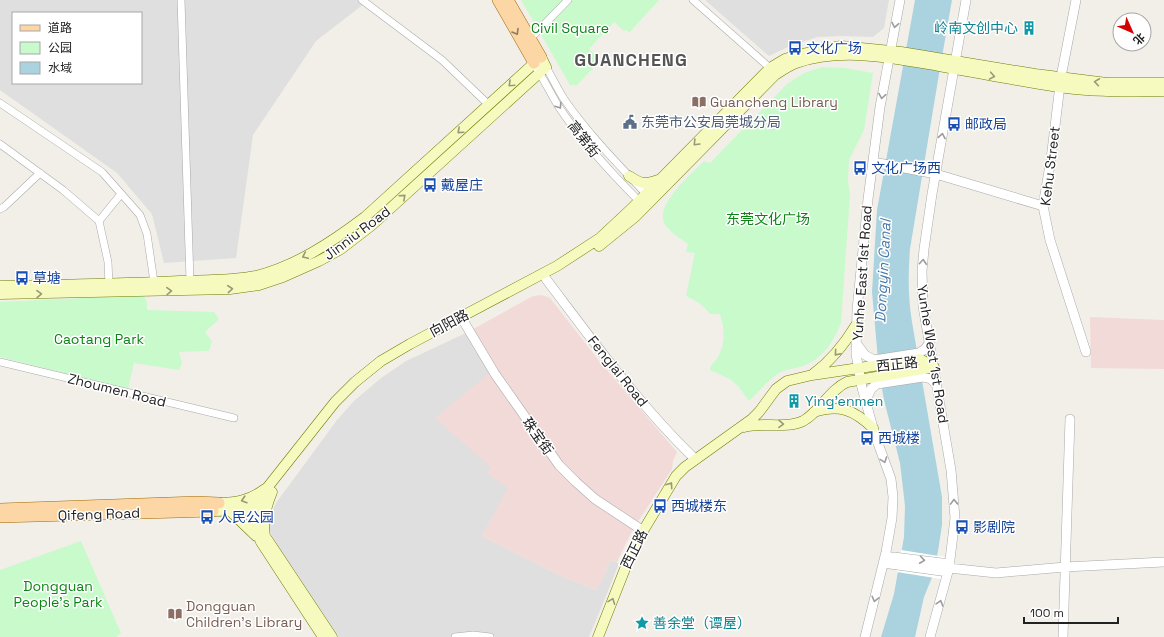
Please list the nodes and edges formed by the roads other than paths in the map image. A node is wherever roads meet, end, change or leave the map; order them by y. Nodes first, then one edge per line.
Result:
1 (181, 0) edge
2 (362, 0) edge
3 (498, 0) edge
4 (508, 0) edge
5 (568, 0) edge
6 (693, 0) edge
7 (900, 0) edge
8 (966, 0) edge
9 (1076, 0) edge
10 (530, 39) junction
11 (889, 54) junction
12 (540, 65) junction
13 (954, 65) junction
14 (772, 72) junction
15 (1061, 82) junction
16 (1164, 83) edge
17 (1164, 91) edge
18 (0, 103) edge
19 (489, 105) junction
20 (0, 144) edge
21 (873, 162) junction
22 (40, 173) junction
23 (931, 173) junction
24 (629, 176) junction
25 (658, 186) junction
26 (121, 194) junction
27 (646, 200) junction
28 (1044, 206) junction
29 (0, 210) edge
30 (99, 221) junction
31 (546, 279) junction
32 (190, 281) junction
33 (154, 282) junction
34 (109, 285) junction
35 (0, 286) edge
36 (0, 294) edge
37 (462, 320) junction
38 (856, 325) junction
39 (930, 342) junction
40 (856, 343) junction
41 (1086, 352) dead end
42 (920, 356) junction
43 (0, 362) edge
44 (934, 367) junction
45 (875, 371) junction
46 (922, 373) junction
47 (859, 374) junction
48 (812, 375) junction
49 (937, 385) junction
50 (865, 402) junction
51 (814, 412) junction
52 (234, 418) dead end
53 (1070, 419) dead end
54 (742, 427) junction
55 (873, 428) junction
56 (695, 459) junction
57 (269, 490) junction
58 (214, 505) junction
59 (198, 506) junction
60 (257, 506) junction
61 (0, 509) edge
62 (230, 511) junction
63 (0, 517) edge
64 (642, 530) junction
65 (259, 538) junction
66 (269, 555) junction
67 (884, 560) junction
68 (1164, 562) edge
69 (279, 563) junction
70 (1065, 567) junction
71 (947, 568) junction
72 (323, 637) edge
73 (332, 637) edge
74 (455, 637) edge
75 (490, 637) edge
76 (598, 637) edge
77 (865, 637) edge
78 (930, 637) edge
79 (1063, 637) edge

1 - 32 street
2 - 19 street
3 -> 12 main road
4 - 10 main road
5 - 10 street
6 - 14 street
7 -> 11 street, Yunhe East 1st Road
8 - 13 street, Yunhe West 1st Road
9 - 15 street, Kehu Street
10 - 12 main road
11 - 13 main road, 向阳路
11 - 14 main road, 向阳路
11 -> 21 street, Yunhe East 1st Road
12 -> 19 main road
12 - 24 street, 高第街
12 -> 27 street, 高第街
36 -> 12 main road, Jinniu Road
13 - 15 main road, 向阳路
23 -> 13 street, Yunhe West 1st Road
14 - 25 main road, 向阳路
16 -> 15 main road
15 - 17 main road
15 - 28 street, Kehu Street
18 - 26 street
19 -> 32 main road
20 - 22 street
21 - 23 street
21 - 38 street, Yunhe East 1st Road
22 - 29 street
22 - 30 street
23 - 28 street
39 -> 23 street, Yunhe West 1st Road
24 - 25 main road
24 - 27 street, 高第街
25 - 27 main road, 向阳路
26 - 30 street
26 - 33 street
27 - 31 main road, 向阳路
27 - 37 main road, 向阳路
28 - 41 street, Kehu Street
30 - 34 street
31 - 37 main road, 向阳路
31 - 56 street, Fenglai Road
32 - 33 main road
33 - 34 main road
34 - 35 main road
37 - 57 main road, 向阳路
37 - 64 street, 珠宝街
38 - 40 street, Yunhe East 1st Road
38 -> 48 main road
39 - 42 street
39 - 44 street, Yunhe West 1st Road
40 - 45 street
40 - 47 street, Yunhe East 1st Road
42 - 44 main road, 西正路
42 - 45 main road, 西正路
43 - 52 street, Zhoumen Road
44 - 46 main road, 西正路
44 - 49 street, Yunhe West 1st Road
45 - 46 main road, 西正路
45 - 47 main road, 西正路
45 - 50 street
46 - 49 street
47 - 48 main road, 西正路
47 - 50 street, Yunhe East 1st Road
47 - 51 main road, 西正路
48 - 54 main road, 西正路
71 -> 49 street, Yunhe West 1st Road
50 - 55 street, Yunhe East 1st Road
54 -> 51 main road, 西正路
51 - 55 main road
53 - 70 street
54 - 56 main road, 西正路
55 -> 67 street, Yunhe East 1st Road
64 -> 56 main road, 西正路
57 -> 58 main road
57 - 60 main road
57 - 69 main road
58 - 59 main road
58 - 62 main road
58 - 66 main road
59 - 61 main road, Qifeng Road
59 - 63 main road, Qifeng Road
60 - 62 main road
60 - 65 main road
62 - 65 main road
76 -> 64 main road, 西正路
65 - 66 main road
65 - 69 main road
66 - 69 main road
67 - 71 street
67 -> 77 street, Yunhe East 1st Road
68 - 70 street
69 - 72 main road
69 - 73 main road
70 - 71 street
70 - 79 street
78 -> 71 street, Yunhe West 1st Road
74 - 75 street

